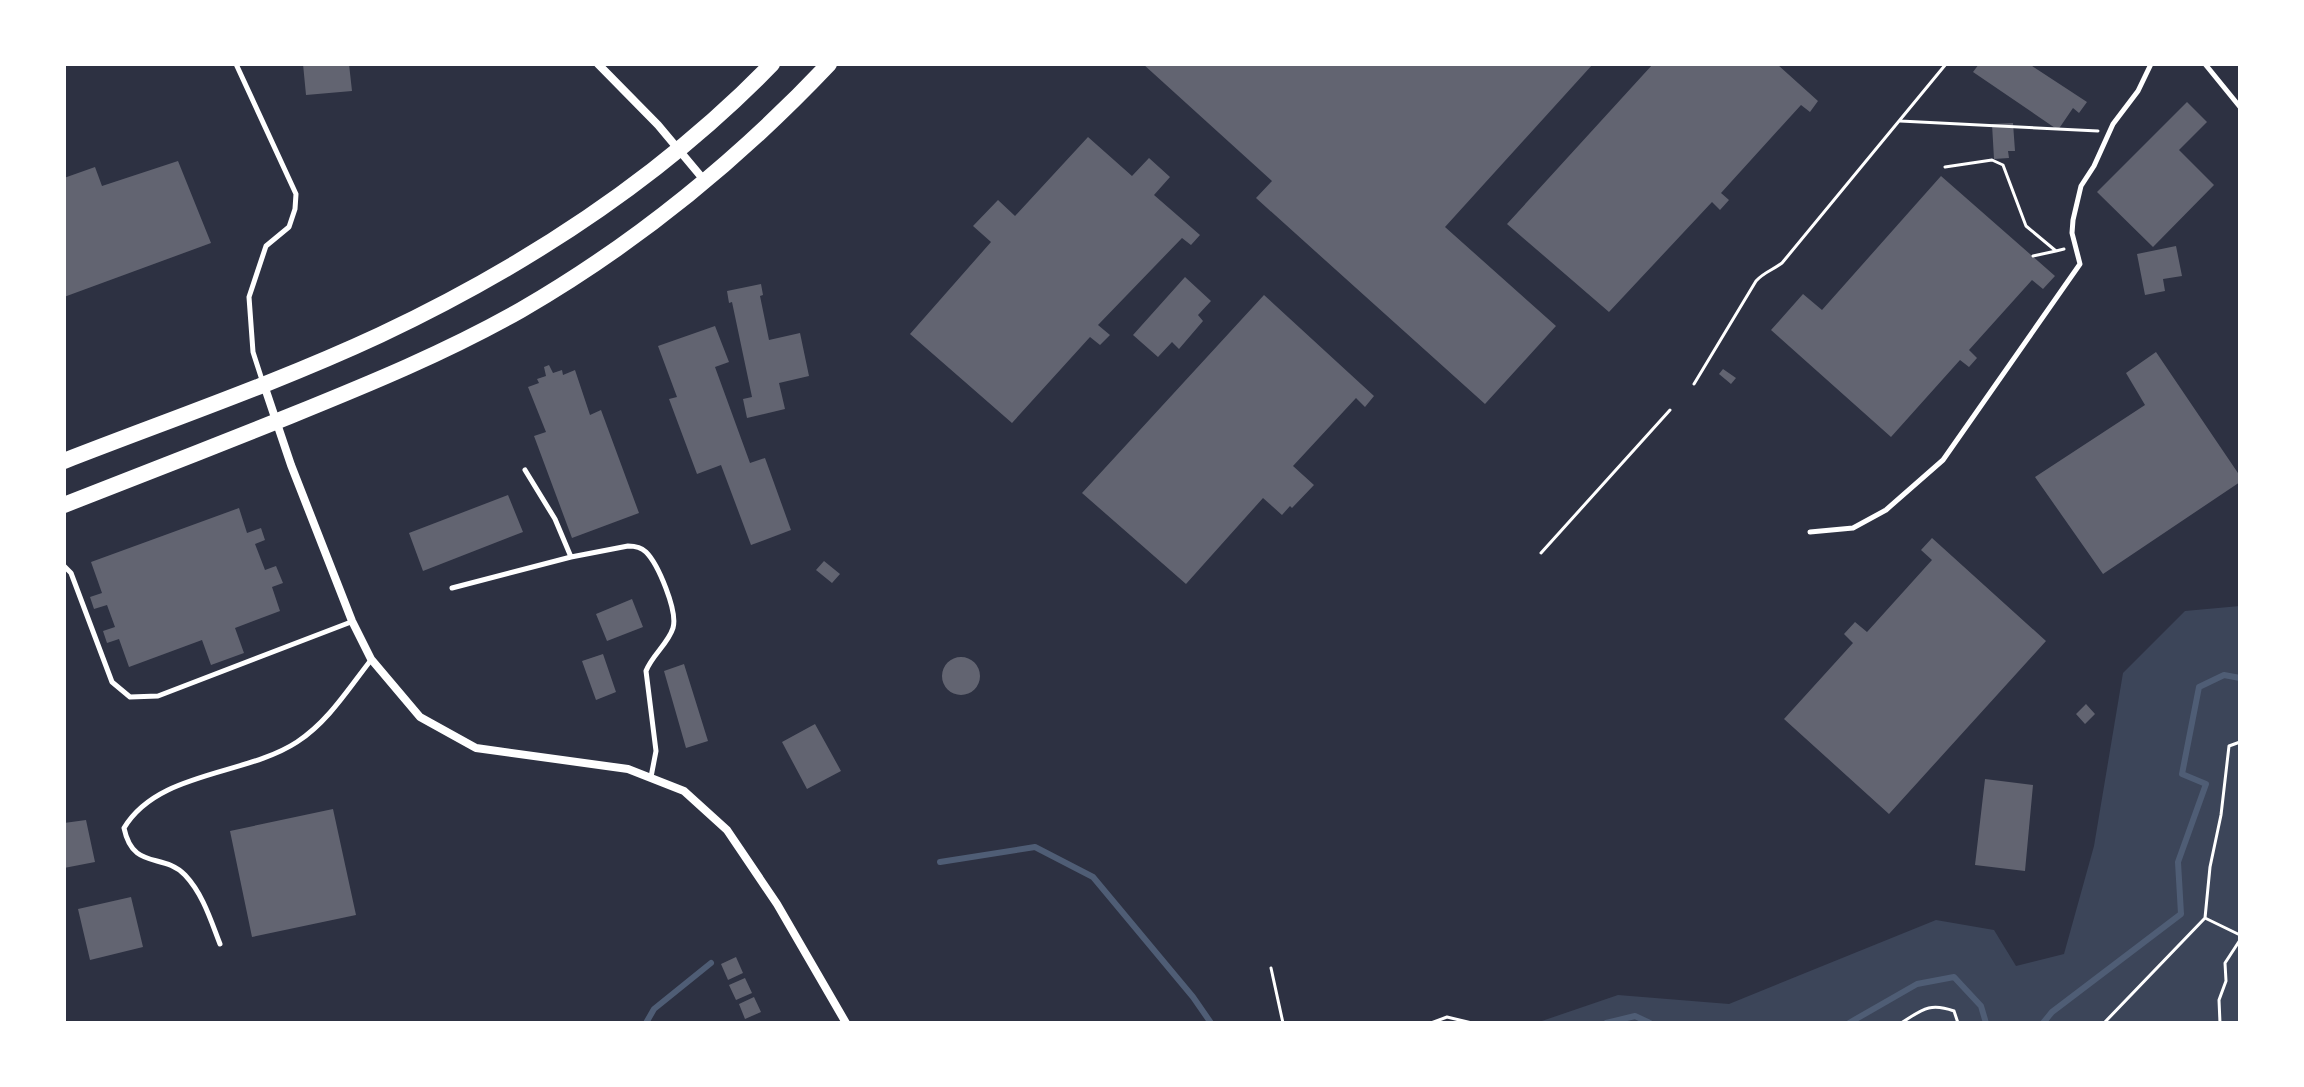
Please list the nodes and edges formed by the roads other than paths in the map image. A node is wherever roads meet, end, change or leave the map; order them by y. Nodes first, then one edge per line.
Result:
1 (236, 64) edge
2 (598, 64) edge
3 (772, 64) edge
4 (829, 64) edge
5 (2151, 64) edge
6 (2205, 64) edge
7 (2240, 107) edge
8 (677, 150) junction
9 (704, 180) junction
10 (263, 384) junction
11 (276, 421) junction
12 (64, 461) edge
13 (525, 470) dead end
14 (64, 505) edge
15 (1810, 532) dead end
16 (571, 557) junction
17 (64, 566) edge
18 (452, 588) dead end
19 (352, 621) junction
20 (371, 659) junction
21 (651, 778) junction
22 (220, 944) dead end
23 (846, 1023) edge

1 - 10 lane
2 - 8 street
3 - 8 highway
4 - 9 highway
5 - 15 lane
6 - 7 lane
8 - 9 street
8 - 10 highway
9 - 11 highway
10 - 11 street
10 - 12 highway
11 - 14 highway
11 - 19 street
13 - 16 lane
16 - 18 lane
16 - 21 lane
17 - 19 lane
19 - 20 street
20 - 21 street
20 - 22 lane
21 - 23 street

